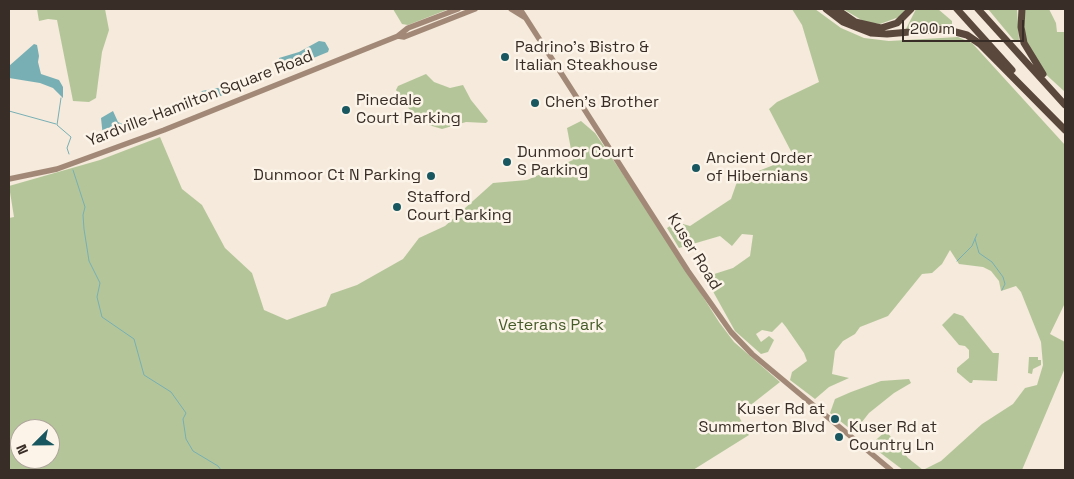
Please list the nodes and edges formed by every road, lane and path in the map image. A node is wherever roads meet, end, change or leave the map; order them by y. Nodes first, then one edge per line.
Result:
1 (458, 9) edge
2 (475, 9) edge
3 (511, 9) edge
4 (520, 9) edge
5 (525, 9) edge
6 (826, 9) edge
7 (836, 9) edge
8 (911, 9) edge
9 (957, 9) edge
10 (978, 9) edge
11 (1022, 9) edge
12 (526, 18) junction
13 (398, 36) junction
14 (1065, 101) edge
15 (1065, 105) edge
16 (1065, 129) edge
17 (9, 179) edge
18 (891, 470) edge

1 - 13 street, Yardville-Hamilton Square Road
2 - 13 street, Yardville-Hamilton Square Road
3 - 12 street
4 - 12 street, Kuser Road
5 - 12 street
6 - 16 highway
7 - 8 highway
9 - 16 highway
10 - 15 highway
11 - 14 highway
12 - 18 street, Kuser Road
13 - 17 street, Yardville-Hamilton Square Road

